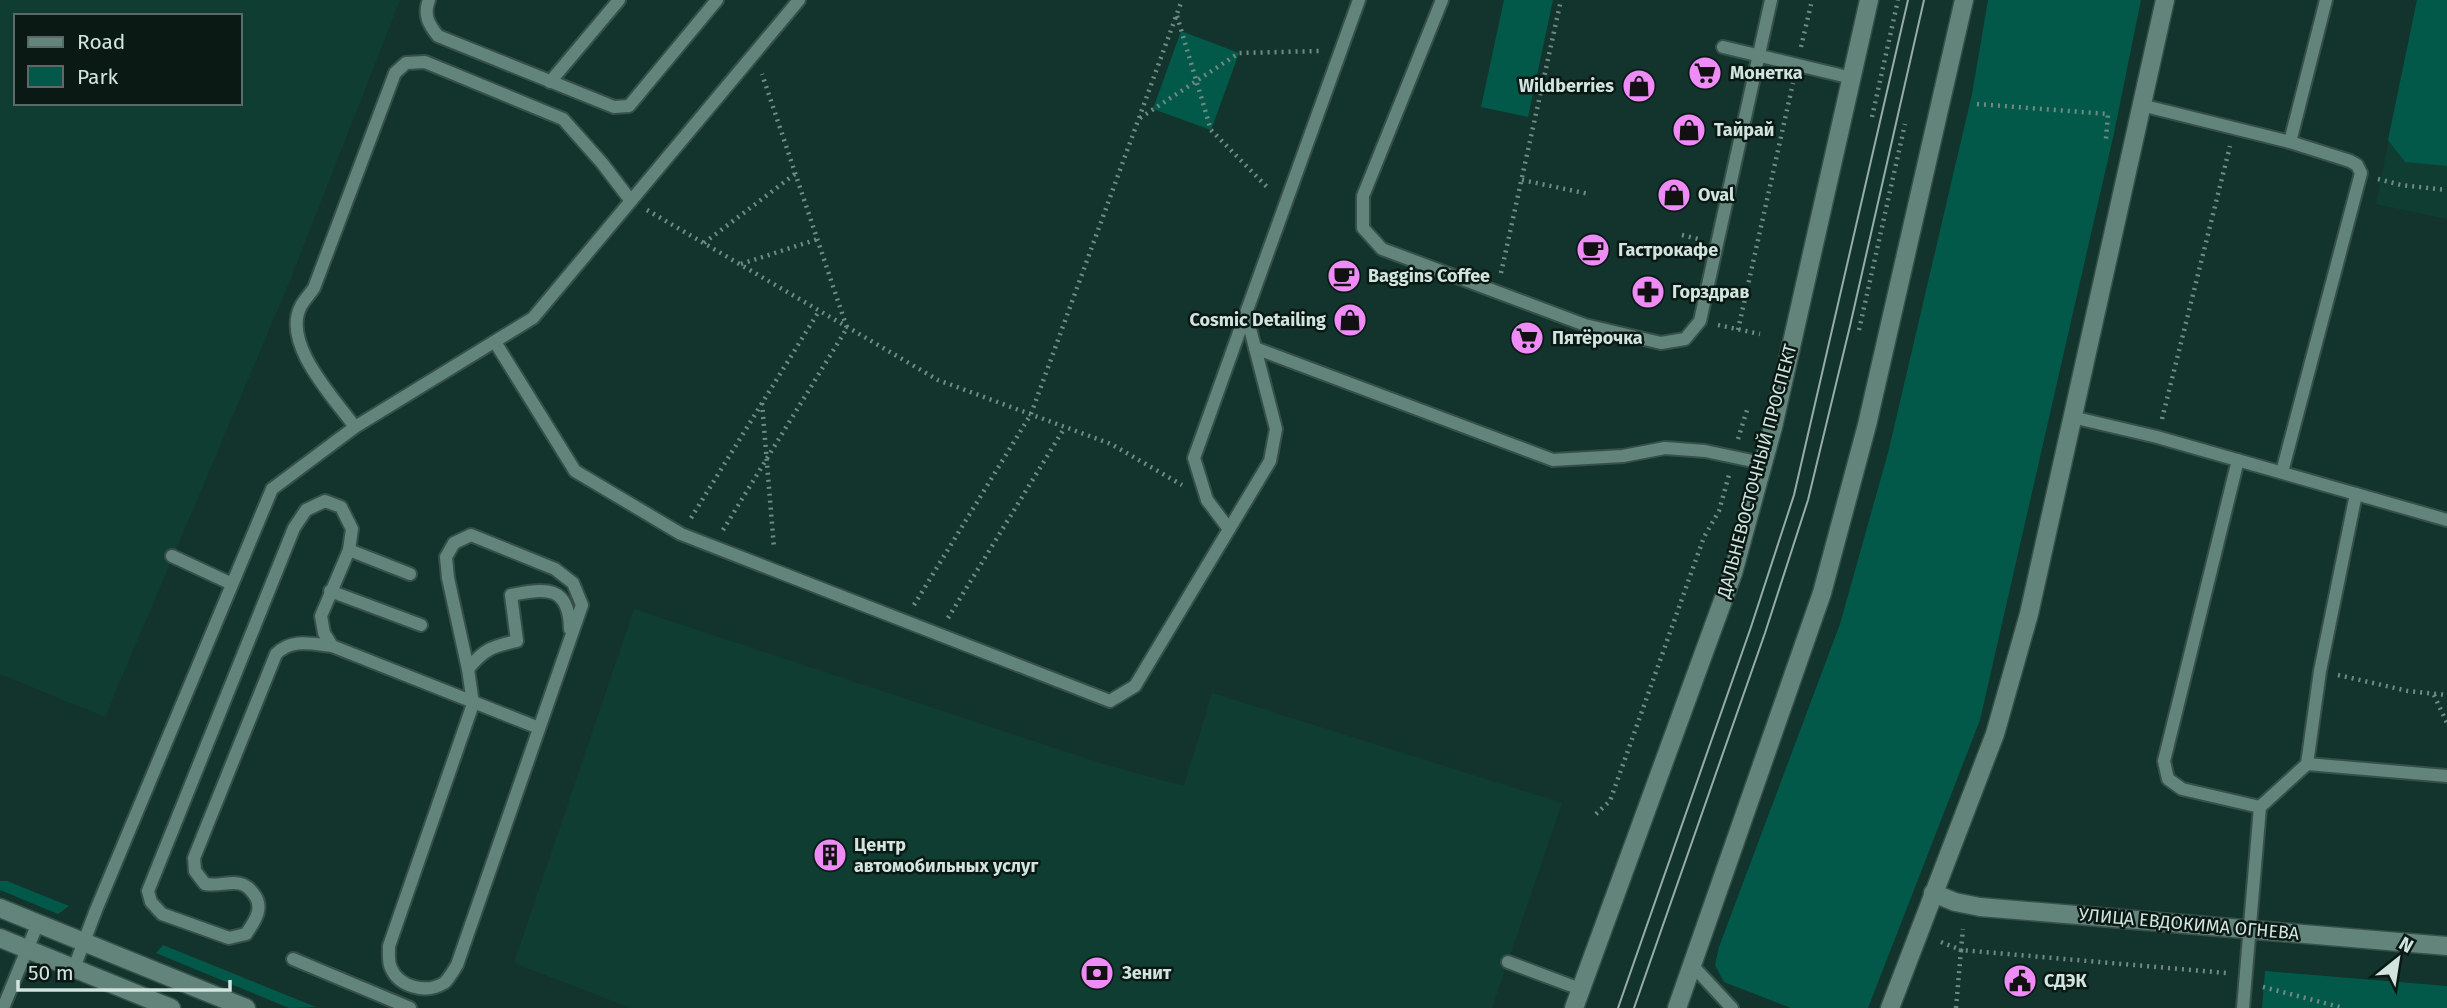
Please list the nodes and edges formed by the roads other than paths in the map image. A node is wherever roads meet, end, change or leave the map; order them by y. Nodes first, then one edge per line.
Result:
1 (429, 0) edge
2 (619, 0) edge
3 (717, 0) edge
4 (1359, 0) edge
5 (1442, 0) edge
6 (1771, 0) edge
7 (1869, 0) edge
8 (1964, 0) edge
9 (2165, 0) edge
10 (2326, 0) edge
11 (793, 2) edge
12 (1723, 47) dead end
13 (1759, 56) junction
14 (1852, 78) junction
15 (550, 82) junction
16 (2141, 105) junction
17 (2290, 142) junction
18 (631, 201) junction
19 (1246, 313) junction
20 (495, 342) junction
21 (1255, 348) junction
22 (2072, 417) junction
23 (355, 427) junction
24 (2238, 460) junction
25 (1762, 464) junction
26 (2282, 472) junction
27 (2356, 494) junction
28 (2447, 520) edge
29 (1229, 529) junction
30 (349, 550) junction
31 (172, 556) dead end
32 (410, 574) dead end
33 (232, 584) junction
34 (330, 591) junction
35 (421, 625) dead end
36 (570, 643) junction
37 (332, 646) junction
38 (468, 669) junction
39 (473, 704) junction
40 (539, 728) junction
41 (2307, 764) junction
42 (2447, 776) edge
43 (2260, 807) junction
44 (1933, 893) junction
45 (0, 908) edge
46 (38, 923) junction
47 (2249, 930) junction
48 (0, 938) edge
49 (84, 942) junction
50 (2447, 946) edge
51 (27, 949) junction
52 (293, 959) dead end
53 (1508, 962) dead end
54 (1692, 965) junction
55 (74, 968) junction
56 (1580, 989) junction
57 (3, 1008) edge
58 (171, 1008) edge
59 (246, 1008) edge
60 (410, 1008) edge
61 (1574, 1008) edge
62 (1677, 1008) edge
63 (1732, 1008) edge
64 (1890, 1008) edge
65 (2243, 1008) edge

1 - 15 lane
2 - 15 lane
3 - 15 lane
4 - 19 lane
5 - 13 lane
6 - 13 lane
7 - 14 main road, ДАЛЬНЕВОСТОЧНЫЙ ПРОСПЕКТ
8 - 54 main road
9 - 16 main road
10 - 17 lane
11 - 18 lane
12 - 13 lane
13 - 14 lane
14 - 25 main road, ДАЛЬНЕВОСТОЧНЫЙ ПРОСПЕКТ
16 - 17 lane
16 - 22 main road
17 - 26 lane
18 - 20 lane
18 - 23 lane
19 - 21 lane
19 - 29 lane
20 - 23 lane
20 - 29 lane
21 - 25 lane
21 - 29 lane
22 - 24 lane
22 - 44 main road
23 - 33 lane
24 - 26 lane
24 - 43 lane
25 - 56 main road, ДАЛЬНЕВОСТОЧНЫЙ ПРОСПЕКТ
26 - 27 lane
27 - 28 lane
27 - 41 lane
30 - 32 lane
30 - 34 lane
30 - 37 lane
31 - 33 lane
33 - 49 lane
34 - 35 lane
34 - 37 lane
36 - 38 lane
36 - 38 lane
36 - 40 lane
37 - 39 lane
38 - 39 lane
39 - 40 lane
39 - 40 lane
41 - 42 lane
41 - 43 lane
43 - 47 lane
44 - 47 main road, УЛИЦА ЕВДОКИМА ОГНЕВА
44 - 64 main road
45 - 46 main road
46 - 49 main road
46 - 51 lane
47 - 50 main road, УЛИЦА ЕВДОКИМА ОГНЕВА
47 - 65 lane
48 - 51 main road
49 - 55 lane
49 - 59 main road
51 - 55 main road
51 - 57 lane
52 - 60 lane
53 - 56 lane
54 - 62 main road
54 - 63 lane
55 - 58 main road
56 - 61 main road, ДАЛЬНЕВОСТОЧНЫЙ ПРОСПЕКТ

